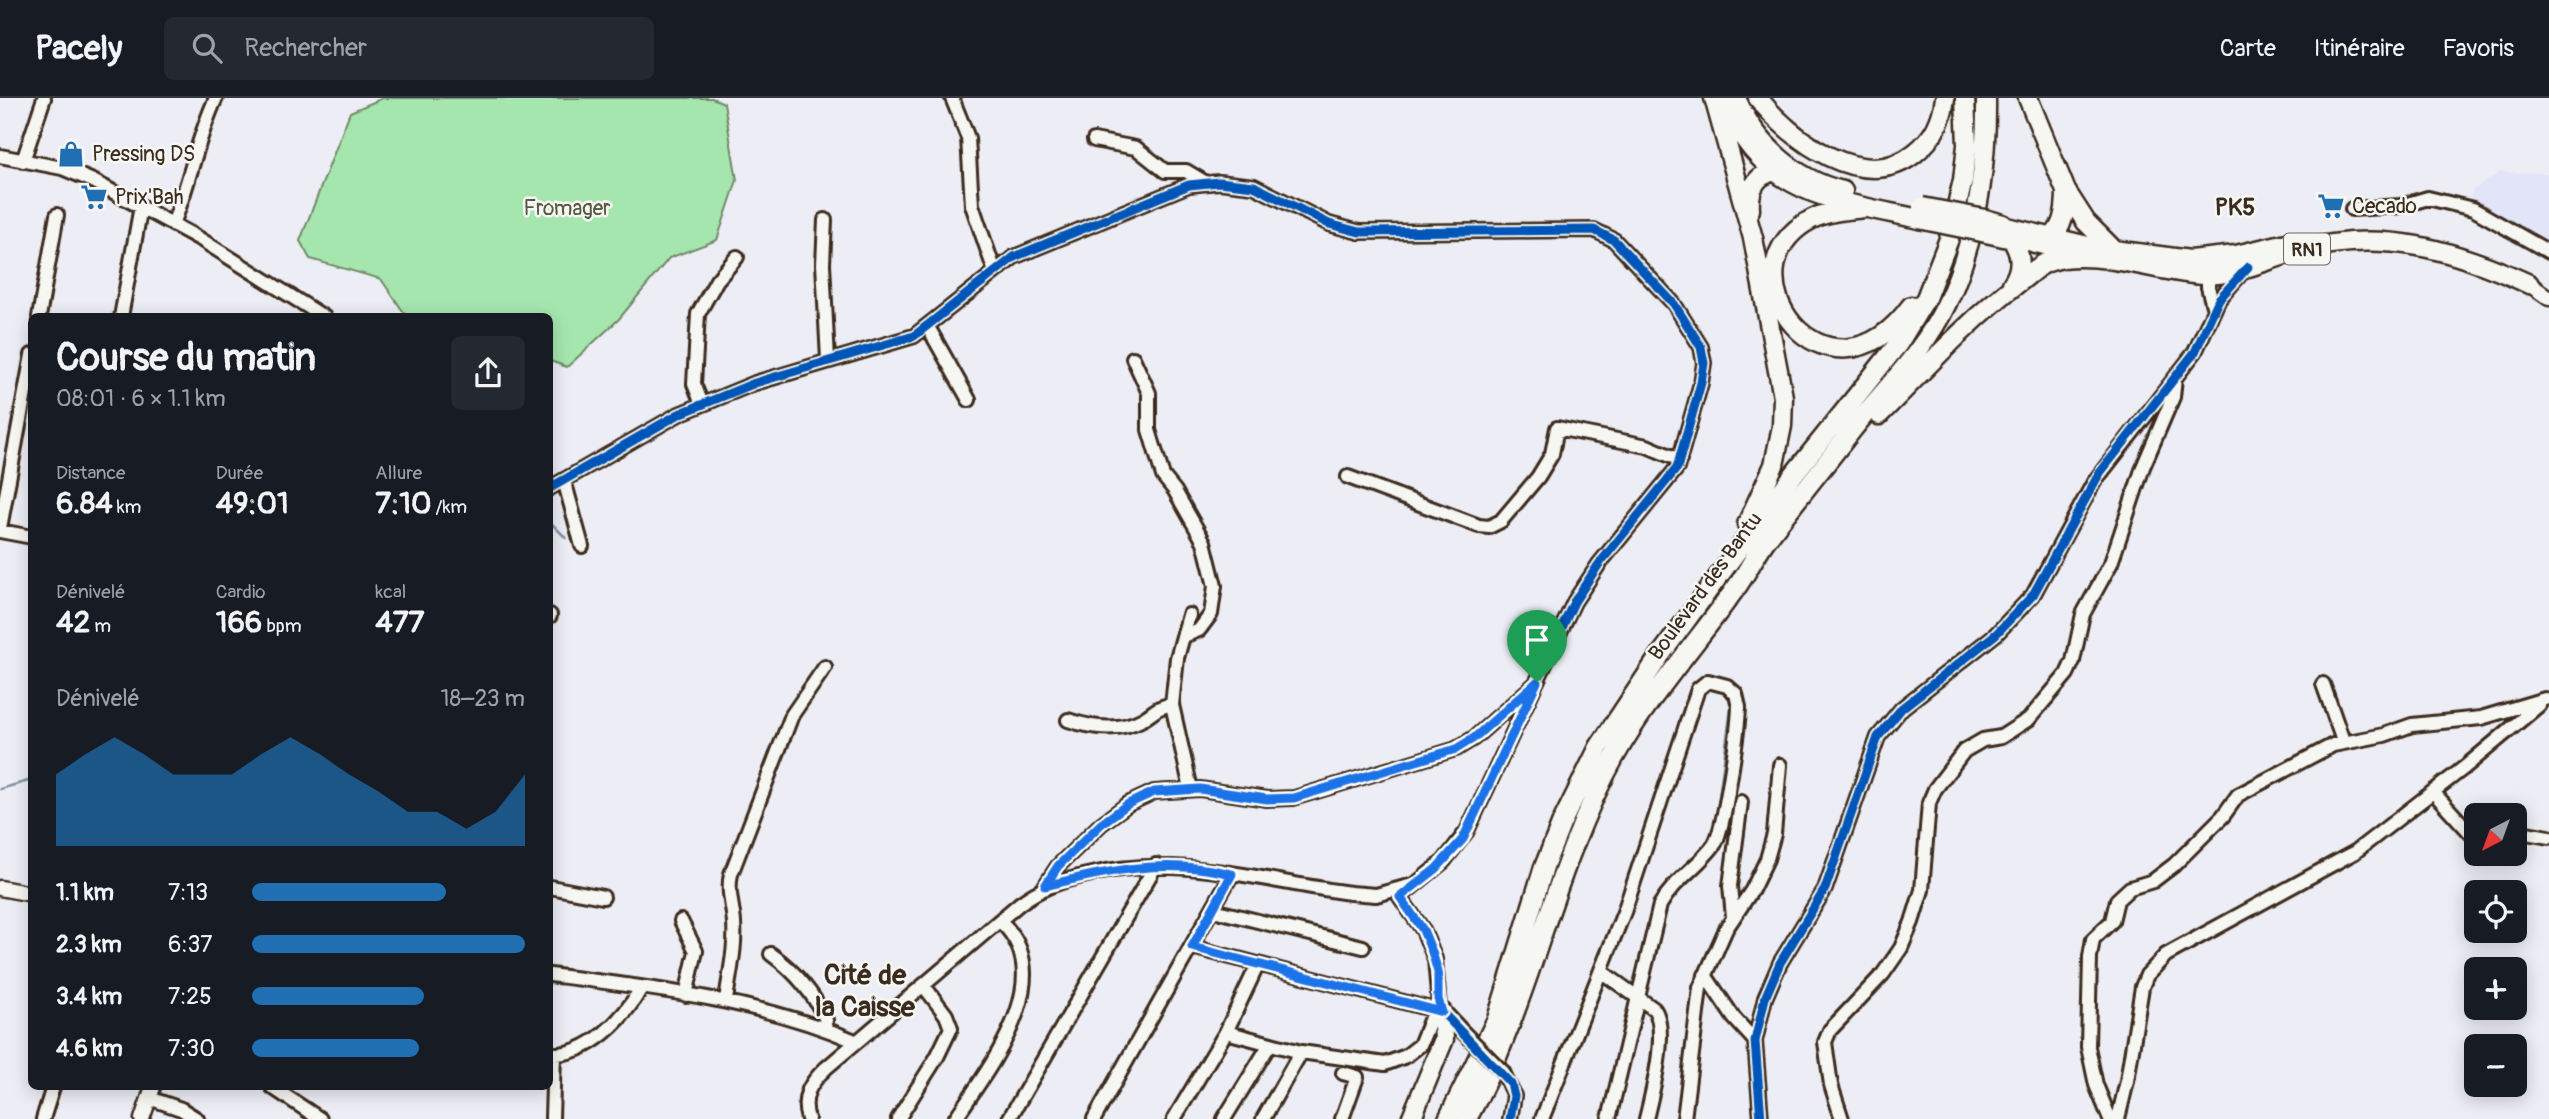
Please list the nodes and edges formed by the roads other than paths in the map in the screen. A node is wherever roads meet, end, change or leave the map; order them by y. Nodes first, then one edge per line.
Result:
1 (44, 98) edge
2 (216, 98) edge
3 (952, 98) edge
4 (1714, 98) edge
5 (1722, 98) edge
6 (1736, 98) edge
7 (1758, 98) edge
8 (1945, 98) edge
9 (1965, 98) edge
10 (1986, 98) edge
11 (2028, 98) edge
12 (1094, 140) dead end
13 (0, 156) edge
14 (23, 161) junction
15 (1774, 171) junction
16 (1206, 183) junction
17 (1839, 191) junction
18 (2066, 191) junction
19 (141, 206) junction
20 (1865, 208) junction
21 (2352, 209) dead end
22 (1920, 213) junction
23 (57, 215) dead end
24 (825, 220) dead end
25 (173, 224) junction
26 (2008, 232) junction
27 (2053, 236) junction
28 (1754, 238) junction
29 (1949, 239) junction
30 (2034, 245) junction
31 (2114, 250) junction
32 (2549, 252) edge
33 (2082, 255) junction
34 (737, 257) dead end
35 (2208, 267) junction
36 (2248, 267) junction
37 (995, 272) junction
38 (2530, 281) junction
39 (2008, 289) junction
40 (2549, 289) edge
41 (2549, 298) edge
42 (2214, 310) junction
43 (39, 313) edge
44 (122, 313) edge
45 (318, 313) edge
46 (928, 327) junction
47 (1133, 358) dead end
48 (828, 360) junction
49 (28, 377) edge
50 (2175, 378) junction
51 (969, 400) dead end
52 (702, 404) junction
53 (1680, 460) junction
54 (1348, 477) dead end
55 (564, 480) junction
56 (553, 486) edge
57 (1780, 523) junction
58 (0, 530) edge
59 (28, 536) edge
60 (582, 546) dead end
61 (1742, 548) junction
62 (1189, 615) dead end
63 (1184, 636) junction
64 (825, 667) dead end
65 (1537, 682) junction
66 (2323, 684) dead end
67 (2547, 697) edge
68 (1172, 705) junction
69 (1068, 720) dead end
70 (2343, 741) junction
71 (1780, 765) dead end
72 (1191, 789) junction
73 (2434, 792) junction
74 (1741, 802) dead end
75 (2464, 826) edge
76 (2527, 833) edge
77 (2549, 837) edge
78 (1156, 865) junction
79 (1232, 874) junction
80 (1412, 885) junction
81 (1045, 886) junction
82 (0, 888) edge
83 (553, 888) edge
84 (28, 893) edge
85 (1376, 895) junction
86 (603, 897) dead end
87 (1213, 911) junction
88 (1408, 912) junction
89 (1733, 917) junction
90 (681, 921) dead end
91 (1000, 921) junction
92 (1192, 947) junction
93 (1363, 947) dead end
94 (771, 954) dead end
95 (1258, 964) junction
96 (1602, 972) junction
97 (553, 975) edge
98 (1705, 975) junction
99 (925, 986) junction
100 (642, 988) junction
101 (686, 995) junction
102 (1639, 999) junction
103 (726, 1002) junction
104 (1438, 1007) junction
105 (824, 1028) junction
106 (1226, 1032) junction
107 (1462, 1032) junction
108 (855, 1041) junction
109 (1755, 1041) junction
110 (1443, 1042) junction
111 (1270, 1044) junction
112 (1301, 1052) junction
113 (553, 1054) edge
114 (1343, 1073) dead end
115 (52, 1090) edge
116 (276, 1090) edge
117 (552, 1090) edge
118 (151, 1092) edge
119 (552, 1118) edge
120 (1269, 1118) edge
121 (43, 1119) edge
122 (142, 1119) edge
123 (197, 1119) edge
124 (320, 1119) edge
125 (808, 1119) edge
126 (898, 1119) edge
127 (955, 1119) edge
128 (1009, 1119) edge
129 (1094, 1119) edge
130 (1174, 1119) edge
131 (1224, 1119) edge
132 (1342, 1119) edge
133 (1410, 1119) edge
134 (1448, 1119) edge
135 (1467, 1119) edge
136 (1510, 1119) edge
137 (1542, 1119) edge
138 (1609, 1119) edge
139 (1647, 1119) edge
140 (1684, 1119) edge
141 (1762, 1119) edge
142 (1842, 1119) edge
143 (2110, 1119) edge
144 (2118, 1119) edge

1 - 14 street
2 - 25 street
3 - 37 street
4 - 28 highway
5 - 15 highway, RN1
6 - 17 highway, RN1
7 - 8 highway
9 - 29 highway, Boulevard des Bantu
10 - 57 highway, Boulevard des Bantu
11 - 18 highway
12 - 16 street
13 - 14 street
14 - 19 street
15 - 17 highway
15 - 20 highway, RN1
15 - 28 highway
16 - 37 street
16 - 53 street
17 - 22 highway, RN1
18 - 27 highway
18 - 31 highway
19 - 25 street
19 - 44 street
20 - 22 highway, RN1
20 - 29 highway
21 - 32 street
22 - 26 highway, RN1, bridge
23 - 43 street
24 - 48 street
25 - 45 street
26 - 27 main road, RN1
26 - 30 highway, RN1
26 - 39 highway
27 - 30 highway
27 - 31 main road, RN1
28 - 61 highway
29 - 61 highway, Boulevard des Bantu
30 - 33 main road, RN1
31 - 35 highway, RN1
33 - 35 highway, RN1
33 - 39 highway
34 - 52 street
35 - 36 highway, RN1
35 - 38 highway, RN1
35 - 42 street
36 - 38 highway, RN1
36 - 42 street
37 - 46 street
38 - 40 main road, RN1
38 - 41 main road, RN1
39 - 57 highway
42 - 50 street
46 - 48 street
46 - 51 street
47 - 63 street
48 - 52 street
49 - 58 street
50 - 109 street
50 - 142 street
52 - 55 street
53 - 54 street
53 - 65 street
55 - 56 street
55 - 60 street
57 - 135 highway, Boulevard des Bantu
58 - 59 street
61 - 134 highway, Boulevard des Bantu
62 - 63 street
63 - 68 street
64 - 103 street
65 - 72 street
65 - 80 street
66 - 70 street
67 - 70 street
67 - 73 street
68 - 69 street
68 - 72 street
70 - 143 street
71 - 89 street
72 - 81 street
73 - 75 street
73 - 144 street
74 - 89 street
76 - 77 street
78 - 79 street
78 - 81 street
78 - 128 street
79 - 85 street
79 - 87 street
80 - 85 street
80 - 88 street
81 - 91 street
82 - 84 main road
83 - 86 street
85 - 88 street
87 - 92 street
87 - 93 street
88 - 104 street
89 - 98 street
90 - 101 street
91 - 99 street
91 - 127 street
92 - 95 street
92 - 129 street
94 - 105 street
95 - 104 street
95 - 106 street
96 - 102 street
96 - 102 street
96 - 137 street
97 - 100 street
98 - 109 street
98 - 140 street
99 - 108 street
99 - 126 street
100 - 101 street
100 - 113 street
101 - 103 street
102 - 138 street
102 - 139 street
103 - 105 street
104 - 107 street
104 - 110 highway
104 - 112 street
105 - 108 street
106 - 111 street
106 - 130 street
107 - 110 highway
107 - 136 street, bridge
108 - 125 street
109 - 141 street
110 - 133 highway
111 - 112 street
111 - 131 street
112 - 120 street
114 - 132 street
115 - 121 street
116 - 124 street
117 - 119 street
118 - 122 main road
118 - 123 street

